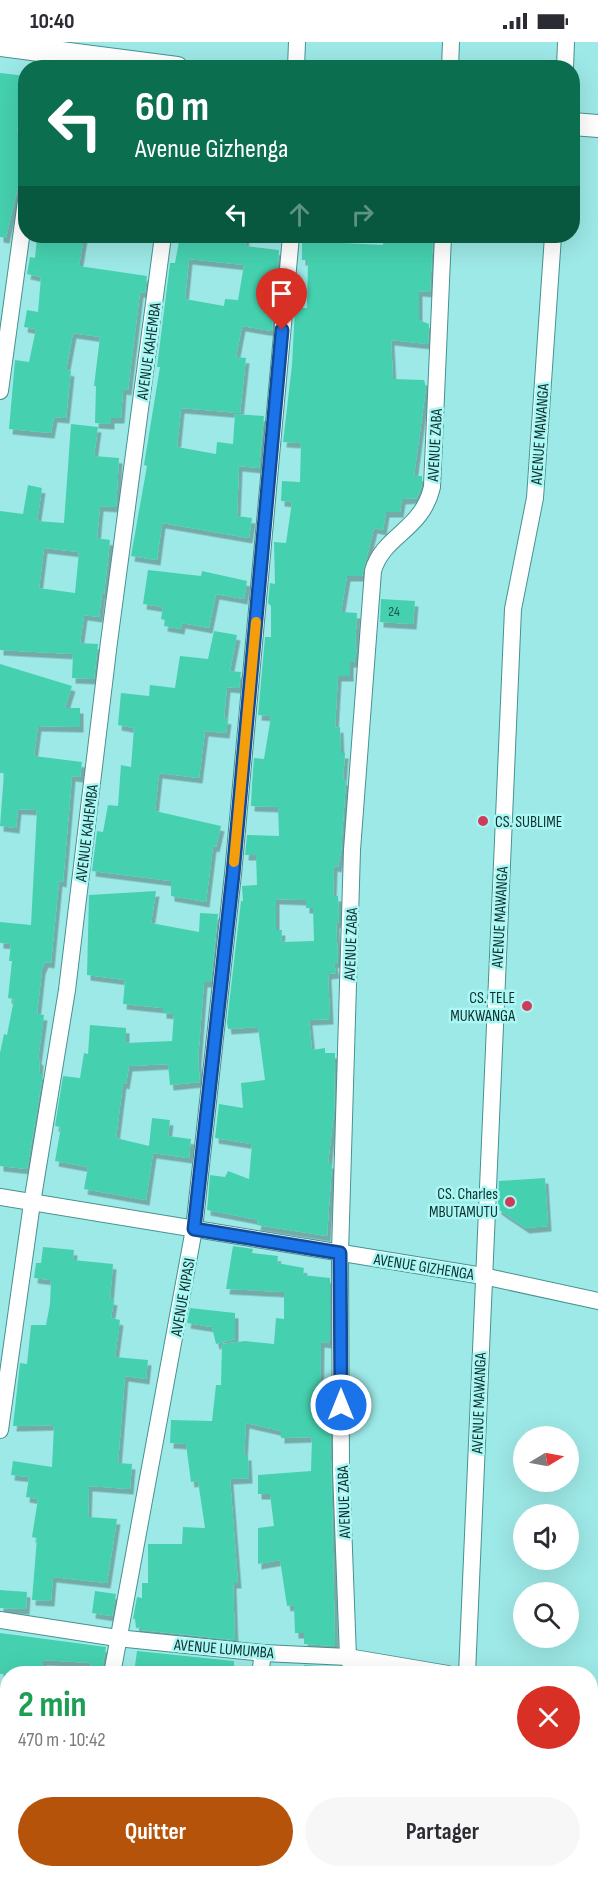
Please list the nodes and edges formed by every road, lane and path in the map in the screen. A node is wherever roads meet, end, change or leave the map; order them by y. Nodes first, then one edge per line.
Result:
1 (297, 42) edge
2 (451, 42) edge
3 (566, 42) edge
4 (0, 45) edge
5 (82, 49) edge
6 (44, 60) edge
7 (137, 60) edge
8 (296, 60) edge
9 (450, 60) edge
10 (565, 60) edge
11 (580, 125) edge
12 (598, 126) edge
13 (20, 243) edge
14 (163, 243) edge
15 (290, 243) edge
16 (443, 243) edge
17 (553, 243) edge
18 (0, 391) edge
19 (0, 1197) edge
20 (32, 1203) junction
21 (194, 1229) junction
22 (340, 1253) junction
23 (483, 1276) junction
24 (598, 1301) edge
25 (0, 1430) edge
26 (0, 1620) edge
27 (117, 1638) junction
28 (262, 1653) junction
29 (348, 1658) junction
30 (113, 1666) edge
31 (261, 1666) edge
32 (351, 1666) edge
33 (398, 1666) edge
34 (467, 1666) edge

1 - 8 street
2 - 9 street
3 - 10 street
4 - 6 main road
5 - 6 main road
5 - 7 main road
11 - 12 main road
13 - 18 street
14 - 20 street, AVENUE KAHEMBA
15 - 21 street, AVENUE KIPASI
16 - 22 street, AVENUE ZABA
17 - 23 street, AVENUE MAWANGA
19 - 20 street, AVENUE GIZHENGA
20 - 21 street, AVENUE GIZHENGA
20 - 25 street, AVENUE KAHEMBA
21 - 22 street, AVENUE GIZHENGA
21 - 27 street, AVENUE KIPASI
22 - 23 street, AVENUE GIZHENGA
22 - 29 street, AVENUE ZABA
23 - 24 street, AVENUE GIZHENGA
23 - 34 street, AVENUE MAWANGA
26 - 27 street, AVENUE LUMUMBA
27 - 28 street, AVENUE LUMUMBA
27 - 30 street, AVENUE KIPASI
28 - 29 street, AVENUE LUMUMBA
28 - 31 street
29 - 32 street, AVENUE ZABA
29 - 33 street, AVENUE LUMUMBA

